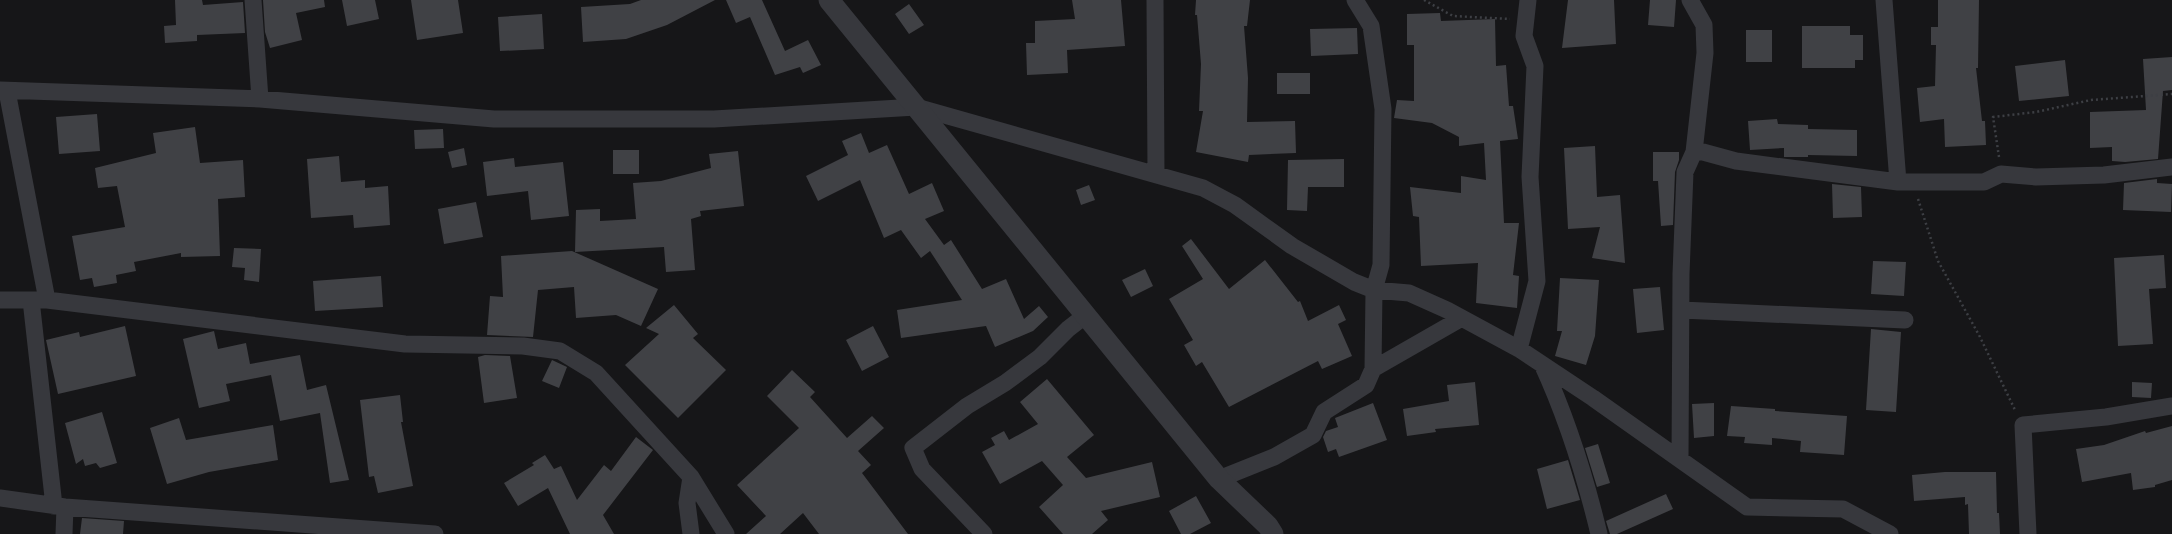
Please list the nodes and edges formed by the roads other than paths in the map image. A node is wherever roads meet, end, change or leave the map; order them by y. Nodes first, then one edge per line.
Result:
1 (253, 0) edge
2 (829, 0) edge
3 (1155, 0) edge
4 (1355, 0) edge
5 (1528, 0) edge
6 (1690, 0) edge
7 (1884, 0) edge
8 (3, 90) edge
9 (260, 100) junction
10 (916, 107) junction
11 (1694, 152) junction
12 (2172, 167) edge
13 (1156, 174) junction
14 (1898, 182) junction
15 (1374, 290) junction
16 (0, 300) edge
17 (39, 300) junction
18 (1682, 310) junction
19 (1086, 315) junction
20 (1462, 318) junction
21 (1905, 320) dead end
22 (1519, 349) junction
23 (1542, 364) junction
24 (1373, 369) junction
25 (2172, 406) edge
26 (1680, 459) junction
27 (691, 477) junction
28 (1219, 480) junction
29 (0, 498) edge
30 (59, 506) junction
31 (64, 534) edge
32 (435, 534) edge
33 (691, 534) edge
34 (726, 534) edge
35 (984, 534) edge
36 (1274, 534) edge
37 (1599, 534) edge
38 (1890, 534) edge
39 (2028, 534) edge

1 - 9 street
2 - 10 street
3 - 13 street
4 - 15 street
5 - 22 street
6 - 11 street
7 - 14 street
8 - 9 street
8 - 17 street
9 - 10 street
10 - 13 street
10 - 19 street
11 - 14 street
11 - 18 street
12 - 14 street
13 - 15 street
15 - 20 street
15 - 24 street
16 - 17 street
17 - 27 street
17 - 30 street
18 - 21 street
18 - 26 street
19 - 28 street
19 - 35 street
20 - 22 street
20 - 24 street
22 - 23 street
23 - 26 street
23 - 37 street
24 - 28 street
25 - 39 street
26 - 38 street
27 - 33 street
27 - 34 street
28 - 36 street
29 - 30 street
30 - 31 street
30 - 32 street

